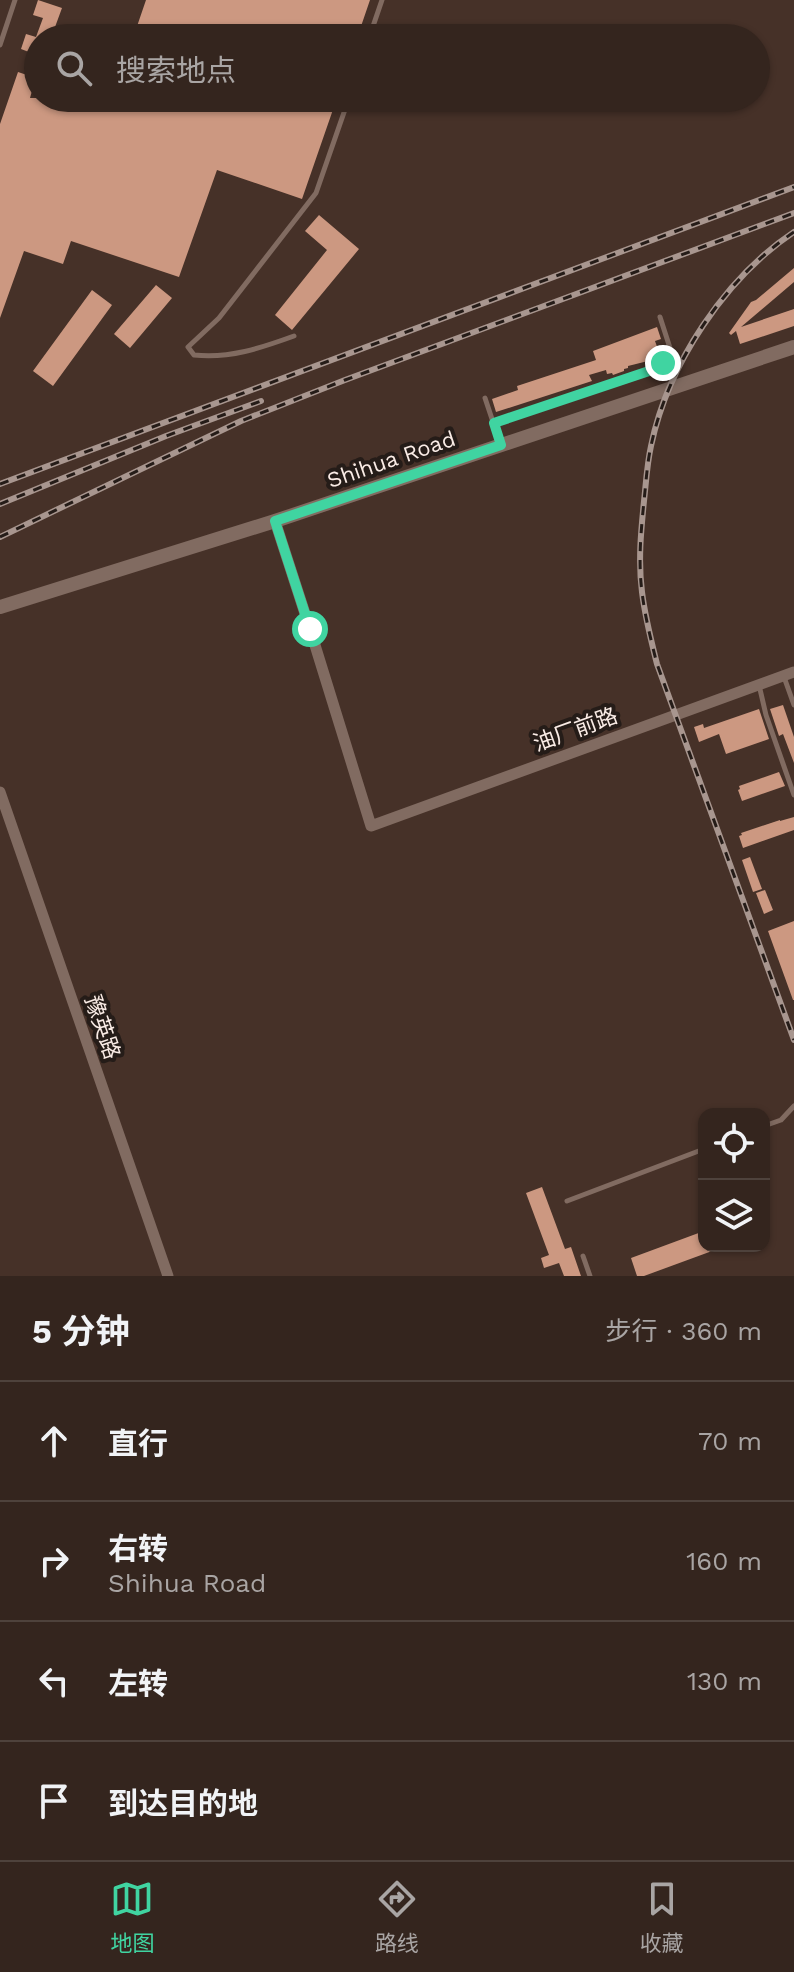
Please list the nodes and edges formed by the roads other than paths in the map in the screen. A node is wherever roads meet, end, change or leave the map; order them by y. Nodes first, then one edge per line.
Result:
1 (15, 0) edge
2 (382, 0) edge
3 (374, 24) edge
4 (0, 45) edge
5 (344, 112) edge
6 (660, 317) dead end
7 (294, 336) dead end
8 (794, 347) edge
9 (485, 398) dead end
10 (494, 423) junction
11 (501, 445) junction
12 (275, 521) junction
13 (0, 607) edge
14 (789, 674) edge
15 (759, 684) junction
16 (794, 705) edge
17 (0, 792) edge
18 (794, 795) edge
19 (794, 1106) edge
20 (770, 1124) edge
21 (698, 1151) edge
22 (567, 1201) dead end
23 (583, 1256) dead end
24 (168, 1276) edge
25 (590, 1276) edge

1 - 4 lane
2 - 3 lane
5 - 7 lane
6 - 10 lane
8 - 11 street, Shihua Road
9 - 10 lane
10 - 11 lane
11 - 12 street, Shihua Road
12 - 13 street, Shihua Road
12 - 15 street, 油厂前路
14 - 15 street, 油厂前路
14 - 16 lane
15 - 18 lane
17 - 24 street, 豫英路
19 - 20 lane
21 - 22 lane
23 - 25 lane

